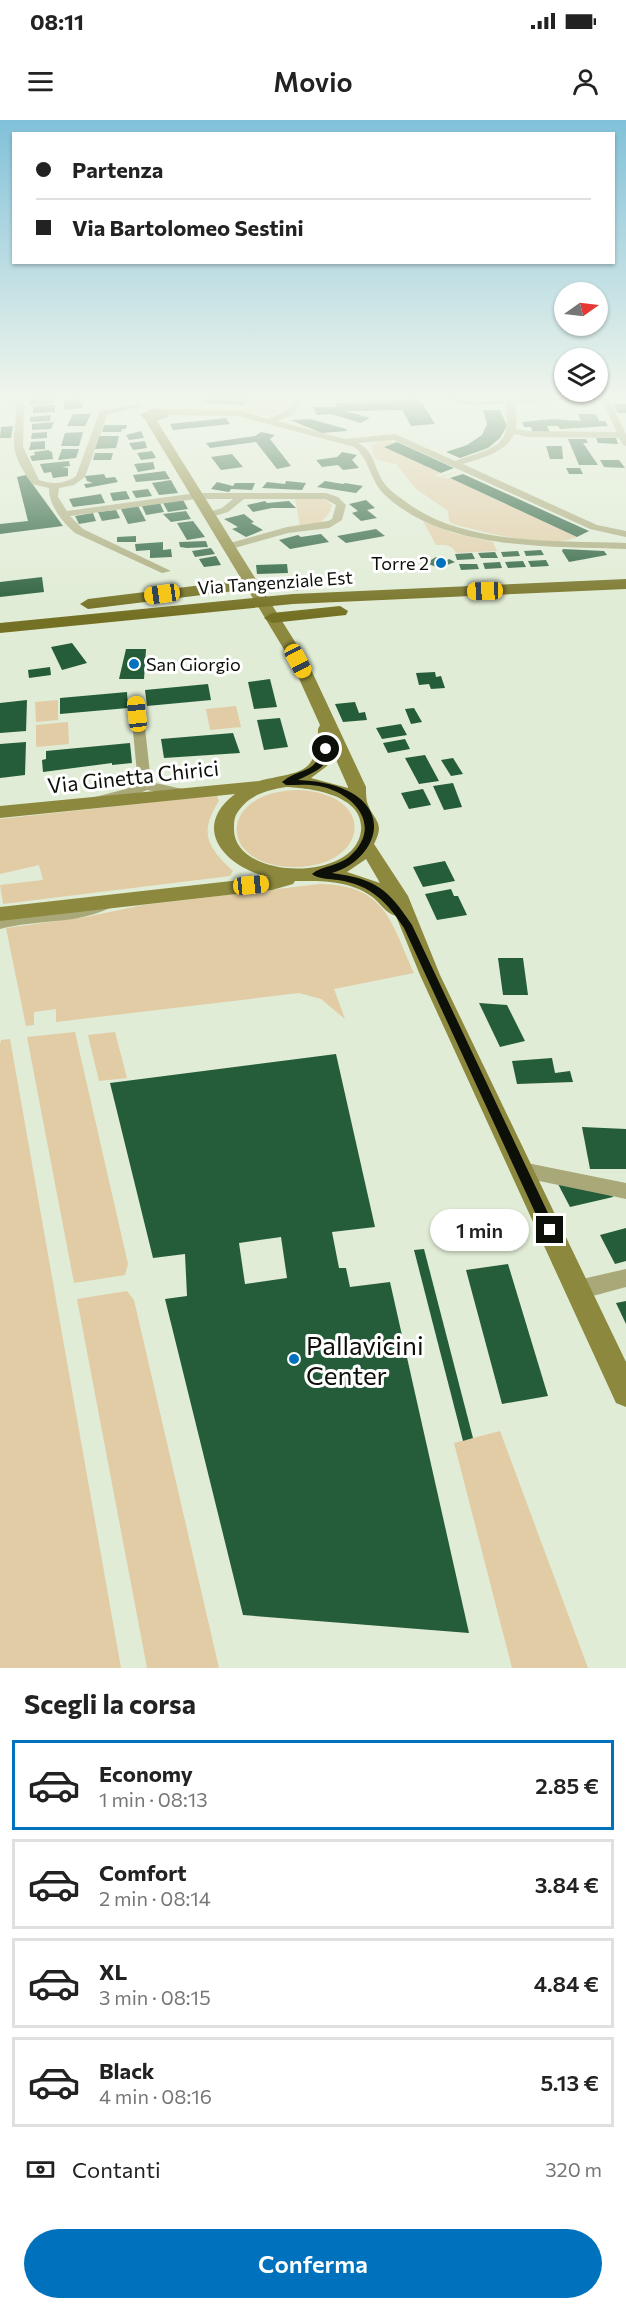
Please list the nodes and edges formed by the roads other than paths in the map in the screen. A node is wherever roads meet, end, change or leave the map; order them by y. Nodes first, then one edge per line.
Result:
1 (30, 471) edge
2 (82, 471) edge
3 (182, 471) edge
4 (374, 471) edge
5 (471, 471) edge
6 (54, 486) junction
7 (196, 496) junction
8 (243, 496) junction
9 (64, 514) junction
10 (208, 515) junction
11 (626, 534) edge
12 (626, 546) edge
13 (227, 547) junction
14 (166, 571) dead end
15 (626, 584) edge
16 (550, 589) junction
17 (256, 591) junction
18 (0, 617) edge
19 (272, 618) junction
20 (0, 628) edge
21 (136, 701) dead end
22 (326, 723) junction
23 (278, 783) junction
24 (145, 785) junction
25 (182, 794) junction
26 (97, 802) junction
27 (358, 802) junction
28 (0, 812) edge
29 (366, 845) junction
30 (316, 874) junction
31 (295, 876) junction
32 (113, 901) junction
33 (0, 914) edge
34 (0, 925) edge
35 (409, 927) junction
36 (522, 1170) junction
37 (626, 1191) edge
38 (626, 1278) edge
39 (578, 1290) junction
40 (626, 1393) edge

1 - 6 street
2 - 6 street
3 - 7 main road
4 - 12 street
5 - 11 street
6 - 9 street
7 - 8 street
7 - 9 street
7 - 10 main road
8 - 10 street
8 - 13 street
9 - 14 street
10 - 13 main road
13 - 17 main road
15 - 16 main road, Via Tangenziale Est
16 - 17 main road
16 - 19 main road
16 - 20 main road, Via Tangenziale Est
17 - 18 main road
17 - 19 main road
19 - 22 main road
21 - 24 street
22 - 23 main road
22 - 27 main road
23 - 25 main road, Via Ginetta Chirici
23 - 27 main road
23 - 31 main road
24 - 25 street
24 - 26 street
25 - 26 main road, Via Ginetta Chirici
26 - 28 main road, Via Ginetta Chirici
27 - 29 main road
29 - 30 main road
29 - 35 main road
30 - 31 main road
30 - 35 main road
31 - 32 main road
32 - 33 main road
32 - 34 lane
35 - 36 main road
36 - 37 street
36 - 39 main road
38 - 39 street
39 - 40 main road

